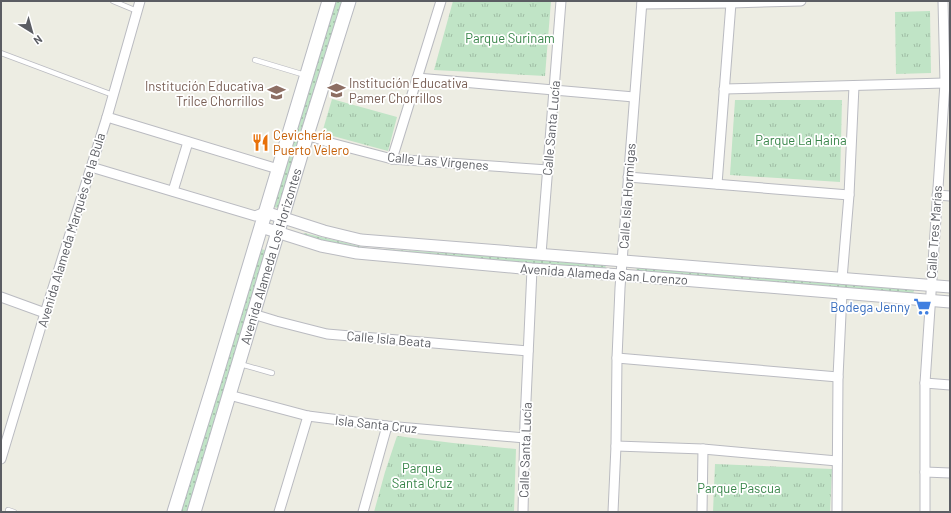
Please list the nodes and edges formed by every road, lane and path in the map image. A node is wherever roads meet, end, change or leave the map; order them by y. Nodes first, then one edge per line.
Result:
1 (113, 1) edge
2 (140, 1) edge
3 (329, 1) edge
4 (349, 1) edge
5 (441, 1) edge
6 (561, 1) edge
7 (801, 1) edge
8 (943, 1) edge
9 (642, 3) edge
10 (731, 3) junction
11 (137, 11) junction
12 (1, 53) edge
13 (256, 60) dead end
14 (306, 76) junction
15 (417, 78) junction
16 (945, 83) junction
17 (854, 86) junction
18 (554, 89) junction
19 (724, 89) junction
20 (114, 94) junction
21 (634, 96) junction
22 (107, 116) junction
23 (307, 135) junction
24 (188, 142) junction
25 (392, 159) junction
26 (91, 167) junction
27 (278, 170) junction
28 (548, 170) junction
29 (628, 177) junction
30 (717, 184) junction
31 (172, 191) junction
32 (849, 195) junction
33 (937, 195) junction
34 (950, 196) edge
35 (260, 218) junction
36 (282, 218) junction
37 (278, 232) junction
38 (541, 254) junction
39 (622, 261) junction
40 (532, 269) junction
41 (621, 275) junction
42 (842, 279) junction
43 (931, 286) junction
44 (950, 287) edge
45 (842, 293) junction
46 (1, 297) edge
47 (930, 301) junction
48 (950, 302) edge
49 (45, 313) junction
50 (253, 314) junction
51 (528, 351) junction
52 (617, 358) junction
53 (238, 363) junction
54 (272, 373) dead end
55 (838, 378) junction
56 (925, 383) junction
57 (950, 385) edge
58 (229, 395) junction
59 (308, 416) junction
60 (387, 426) junction
61 (525, 438) junction
62 (616, 446) junction
63 (703, 449) junction
64 (1, 459) edge
65 (837, 461) junction
66 (926, 472) junction
67 (950, 473) edge
68 (174, 512) edge
69 (194, 512) edge
70 (279, 512) edge
71 (363, 512) edge
72 (523, 512) edge
73 (613, 512) edge
74 (702, 512) edge
75 (836, 512) edge
76 (924, 512) edge

1 - 11 lane
2 - 11 street, Avenida Alameda Marqués de la Bula
3 - 14 main road, Avenida Alameda Los Horizontes
4 - 23 main road, Avenida Alameda Los Horizontes
5 - 15 street
6 - 18 street, Calle Santa Lucía
7 - 10 street
8 - 16 street, Calle Tres Marías
9 - 10 street
9 - 21 street, Calle Isla Hormigas
10 - 19 street
11 - 20 street, Avenida Alameda Marqués de la Bula
12 - 20 lane
13 - 14 lane
14 - 27 main road, Avenida Alameda Los Horizontes
15 - 18 street
15 - 25 street
16 - 17 street
16 - 33 street, Calle Tres Marías
17 - 19 street
17 - 32 street
18 - 21 street
18 - 28 street, Calle Santa Lucía
19 - 30 street
20 - 22 street, Avenida Alameda Marqués de la Bula
21 - 29 street, Calle Isla Hormigas
22 - 24 street
22 - 26 street, Avenida Alameda Marqués de la Bula
23 - 25 street, Calle Las Vírgenes
23 - 36 main road, Avenida Alameda Los Horizontes
24 - 27 street
24 - 31 street
25 - 28 street, Calle Las Vírgenes
26 - 31 street
26 - 49 street, Avenida Alameda Marqués de la Bula
27 - 35 main road, Avenida Alameda Los Horizontes
28 - 38 street, Calle Santa Lucía
29 - 30 street
29 - 39 street, Calle Isla Hormigas
30 - 32 street
31 - 35 street
32 - 42 street
33 - 34 street
33 - 43 street, Calle Tres Marías
35 - 36 street, Avenida Alameda San Lorenzo
35 - 37 street, Avenida Alameda San Lorenzo
35 - 68 main road, Avenida Alameda Los Horizontes
36 - 37 main road, Avenida Alameda Los Horizontes
36 - 38 street, Avenida Alameda San Lorenzo
37 - 40 street, Avenida Alameda San Lorenzo
37 - 50 main road, Avenida Alameda Los Horizontes
38 - 39 street, Avenida Alameda San Lorenzo
39 - 41 street, Calle Isla Hormigas
39 - 42 street, Avenida Alameda San Lorenzo
40 - 41 street, Avenida Alameda San Lorenzo
40 - 51 street, Calle Santa Lucía
41 - 45 street, Avenida Alameda San Lorenzo
41 - 52 street, Calle Isla Hormigas
42 - 43 street, Avenida Alameda San Lorenzo
43 - 44 street, Avenida Alameda San Lorenzo
43 - 47 street, Calle Tres Marías
45 - 47 street, Avenida Alameda San Lorenzo
45 - 55 street
46 - 49 street
47 - 48 street, Avenida Alameda San Lorenzo
47 - 56 street, Calle Tres Marías
49 - 64 street, Avenida Alameda Marqués de la Bula
50 - 51 street, Calle Isla Beata
50 - 53 main road, Avenida Alameda Los Horizontes
51 - 61 street, Calle Santa Lucía
52 - 55 street
52 - 62 street, Calle Isla Hormigas
53 - 54 lane
53 - 58 main road, Avenida Alameda Los Horizontes
55 - 65 street
56 - 57 street
56 - 66 street, Calle Tres Marías
58 - 59 street, Isla Santa Cruz
58 - 69 main road, Avenida Alameda Los Horizontes
59 - 60 street, Isla Santa Cruz
59 - 70 street
60 - 61 street, Isla Santa Cruz
60 - 71 street
61 - 72 street, Calle Santa Lucía
62 - 63 street
62 - 73 street, Calle Isla Hormigas
63 - 65 street
63 - 74 street
65 - 75 street
66 - 67 street
66 - 76 street, Calle Tres Marías

